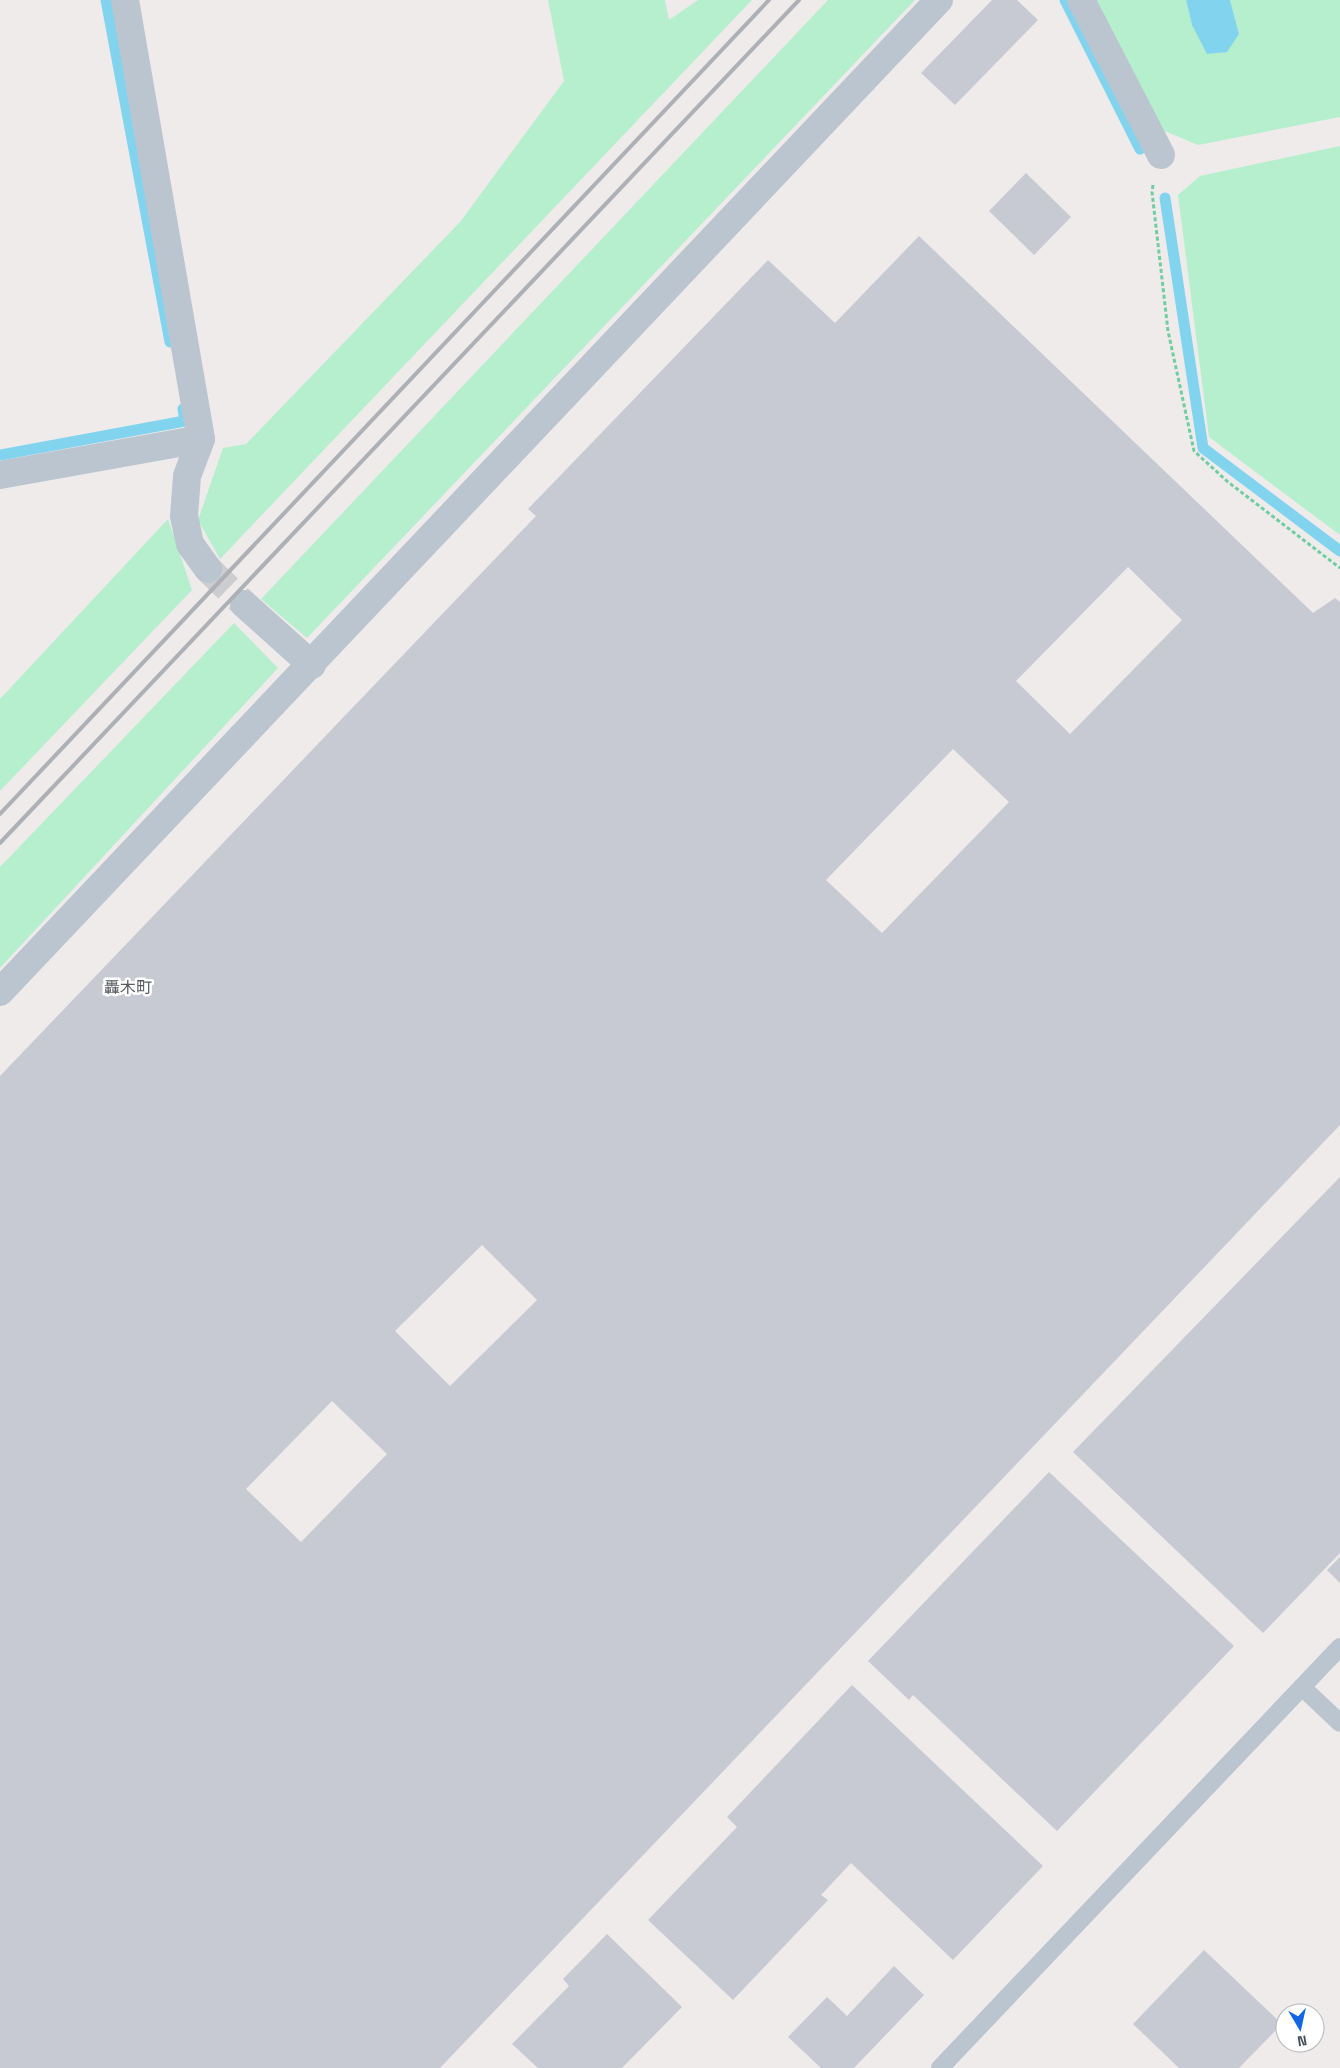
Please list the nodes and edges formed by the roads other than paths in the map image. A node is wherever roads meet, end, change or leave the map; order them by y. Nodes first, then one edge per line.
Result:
1 (125, 0) edge
2 (939, 0) edge
3 (1081, 0) edge
4 (1161, 155) road end
5 (201, 439) junction
6 (0, 475) edge
7 (208, 569) tunnel mouth
8 (244, 604) tunnel mouth
9 (312, 665) junction
10 (0, 992) edge
11 (1340, 1647) edge
12 (1302, 1687) junction
13 (1340, 1724) edge
14 (940, 2068) edge

1 - 5 street
2 - 9 street
3 - 4 street
5 - 6 street
5 - 7 street
8 - 9 street
9 - 10 street
11 - 12 lane
12 - 13 lane
12 - 14 lane

